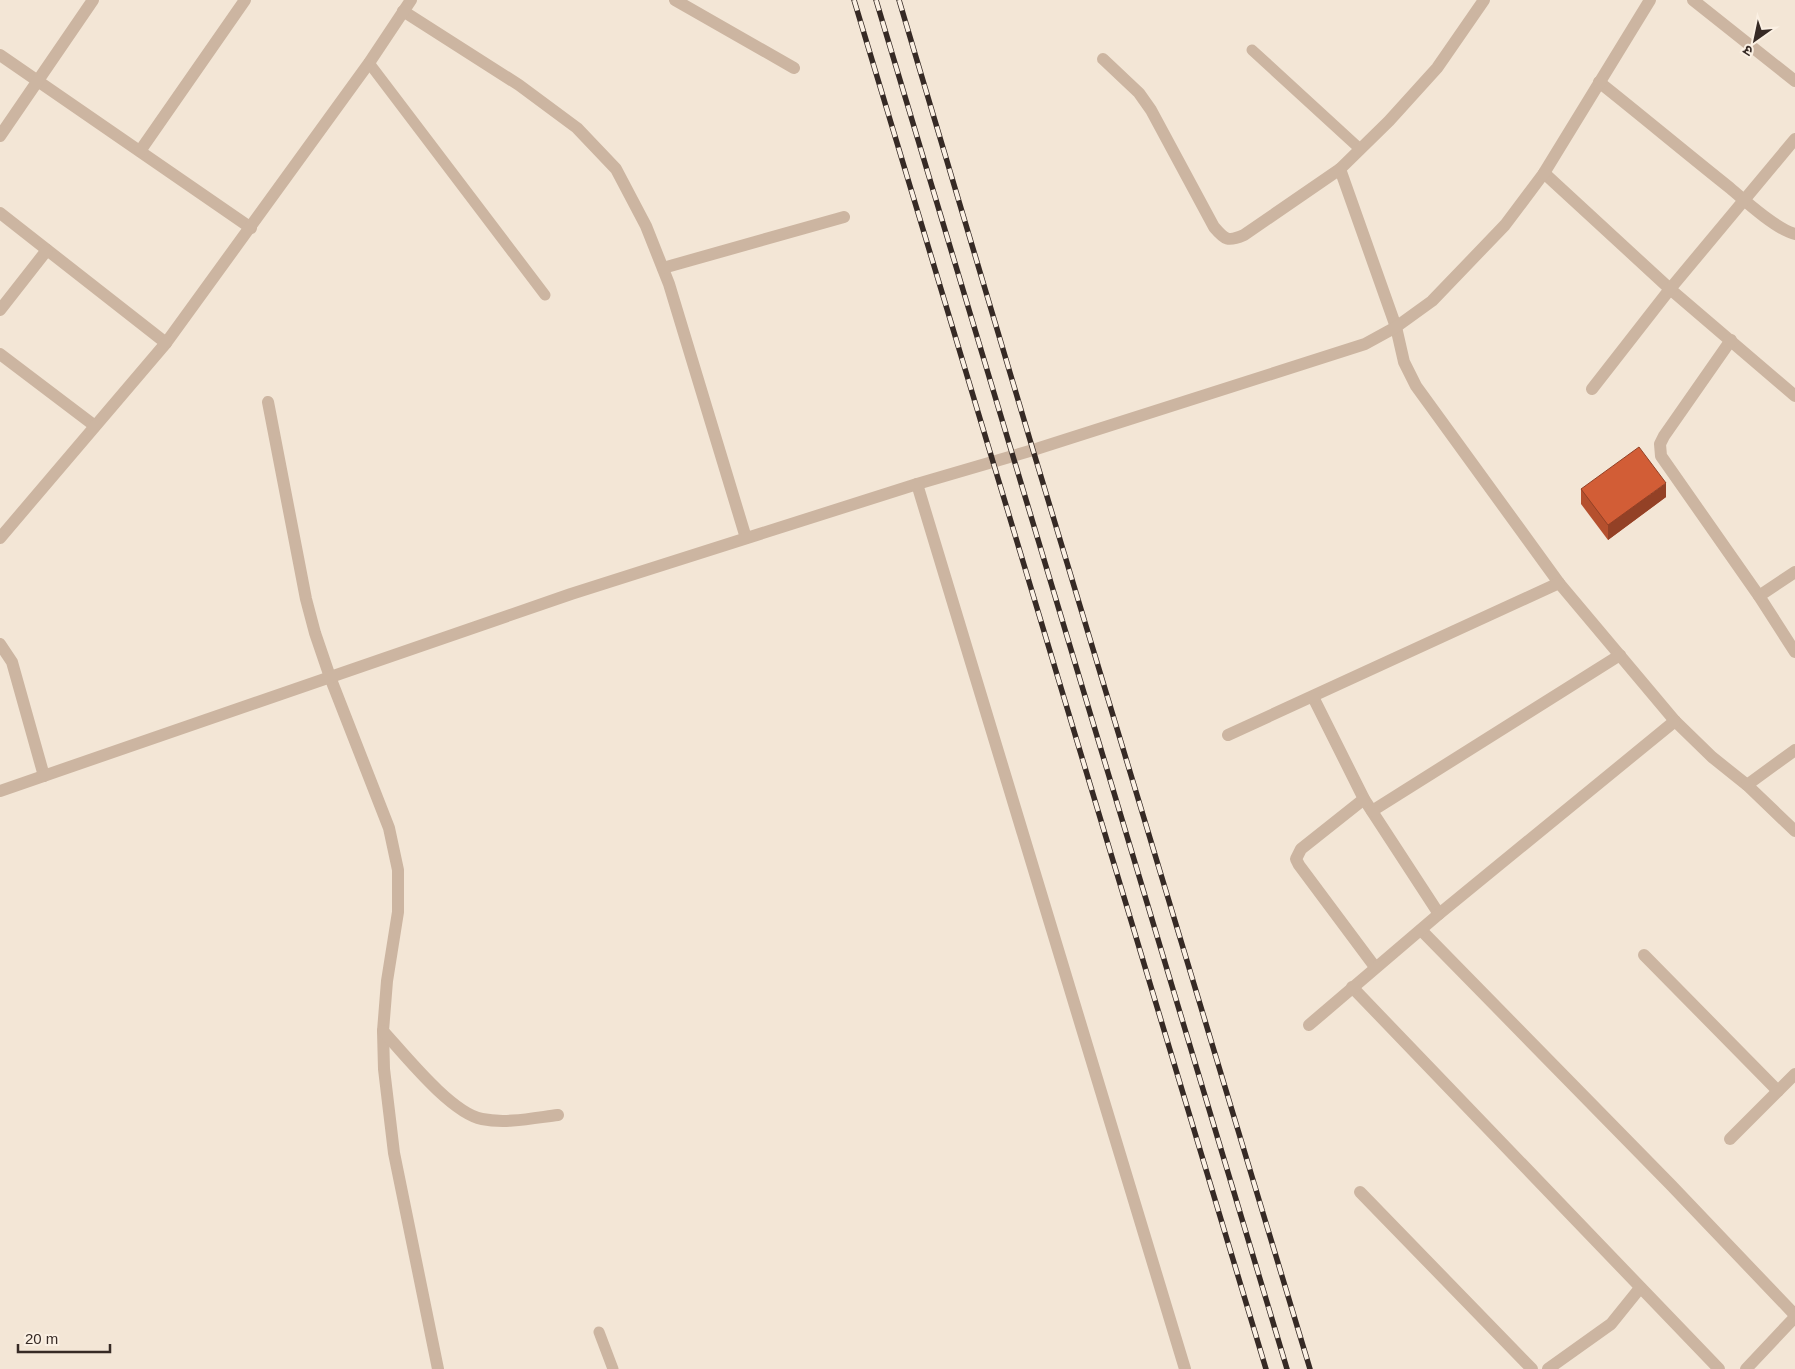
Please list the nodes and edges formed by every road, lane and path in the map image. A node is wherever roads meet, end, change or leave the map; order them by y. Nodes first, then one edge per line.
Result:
1 (93, 0) edge
2 (245, 0) edge
3 (675, 0) edge
4 (1484, 0) edge
5 (1650, 0) edge
6 (1693, 0) edge
7 (407, 5) edge
8 (1252, 50) dead end
9 (0, 55) edge
10 (1103, 59) dead end
11 (369, 64) junction
12 (794, 68) dead end
13 (38, 81) junction
14 (1795, 81) edge
15 (1599, 82) junction
16 (0, 136) edge
17 (1795, 139) edge
18 (1360, 149) junction
19 (140, 151) junction
20 (1340, 169) junction
21 (1544, 173) junction
22 (1744, 200) junction
23 (0, 213) edge
24 (844, 216) dead end
25 (251, 228) junction
26 (1795, 234) edge
27 (46, 250) junction
28 (663, 268) junction
29 (1670, 289) junction
30 (545, 295) dead end
31 (0, 310) edge
32 (1396, 327) junction
33 (1731, 340) junction
34 (166, 343) junction
35 (0, 354) edge
36 (1592, 389) dead end
37 (1795, 396) edge
38 (268, 402) dead end
39 (95, 426) junction
40 (916, 484) junction
41 (0, 538) edge
42 (746, 538) junction
43 (1795, 572) edge
44 (1559, 583) junction
45 (1759, 596) junction
46 (0, 644) edge
47 (1795, 652) edge
48 (1620, 655) junction
49 (330, 677) junction
50 (1313, 697) junction
51 (1675, 721) junction
52 (1228, 735) dead end
53 (1795, 750) edge
54 (44, 776) junction
55 (1747, 786) junction
56 (0, 791) edge
57 (1364, 800) junction
58 (1372, 811) junction
59 (1795, 831) edge
60 (1439, 914) junction
61 (1421, 930) junction
62 (1644, 955) dead end
63 (1375, 967) junction
64 (1352, 987) junction
65 (1308, 1025) dead end
66 (383, 1031) junction
67 (1795, 1074) edge
68 (1778, 1091) junction
69 (558, 1115) dead end
70 (1730, 1139) dead end
71 (1360, 1192) dead end
72 (1640, 1288) junction
73 (1795, 1316) edge
74 (599, 1332) dead end
75 (438, 1369) edge
76 (613, 1369) edge
77 (1185, 1369) edge
78 (1532, 1369) edge
79 (1548, 1369) edge
80 (1719, 1369) edge
81 (1746, 1369) edge

1 - 13 street
2 - 19 street
3 - 12 street
4 - 18 street
5 - 15 street
6 - 14 street
7 - 11 street
7 - 28 street
8 - 18 lane
9 - 13 street
10 - 20 street
11 - 25 street
11 - 30 lane
13 - 16 street
13 - 19 street
15 - 21 street
15 - 22 street
17 - 22 street
18 - 20 street
19 - 25 street
20 - 32 street
21 - 29 street
21 - 32 street
22 - 26 street
22 - 29 street
23 - 27 street
24 - 28 street
25 - 34 street
27 - 31 street
27 - 34 street
28 - 42 street
29 - 33 street
29 - 36 street
32 - 40 street
32 - 44 street
33 - 37 street
33 - 45 street
34 - 39 street
35 - 39 street
38 - 49 street
39 - 41 street
40 - 42 street
40 - 77 street
42 - 49 street
43 - 45 street
44 - 48 street
44 - 50 street
45 - 47 street
46 - 54 street
48 - 51 street
48 - 58 street
49 - 54 street
49 - 66 street
50 - 52 street
50 - 57 street
51 - 55 street
51 - 60 street
53 - 55 street
54 - 56 street
55 - 59 street
57 - 58 street
57 - 63 street
58 - 60 street
60 - 61 street
61 - 63 street
61 - 73 street
62 - 68 street
63 - 64 street
64 - 65 street
64 - 72 street
66 - 69 street
66 - 75 street
67 - 68 street
68 - 70 street
71 - 78 street
72 - 79 street
72 - 80 street
73 - 81 street
74 - 76 lane

